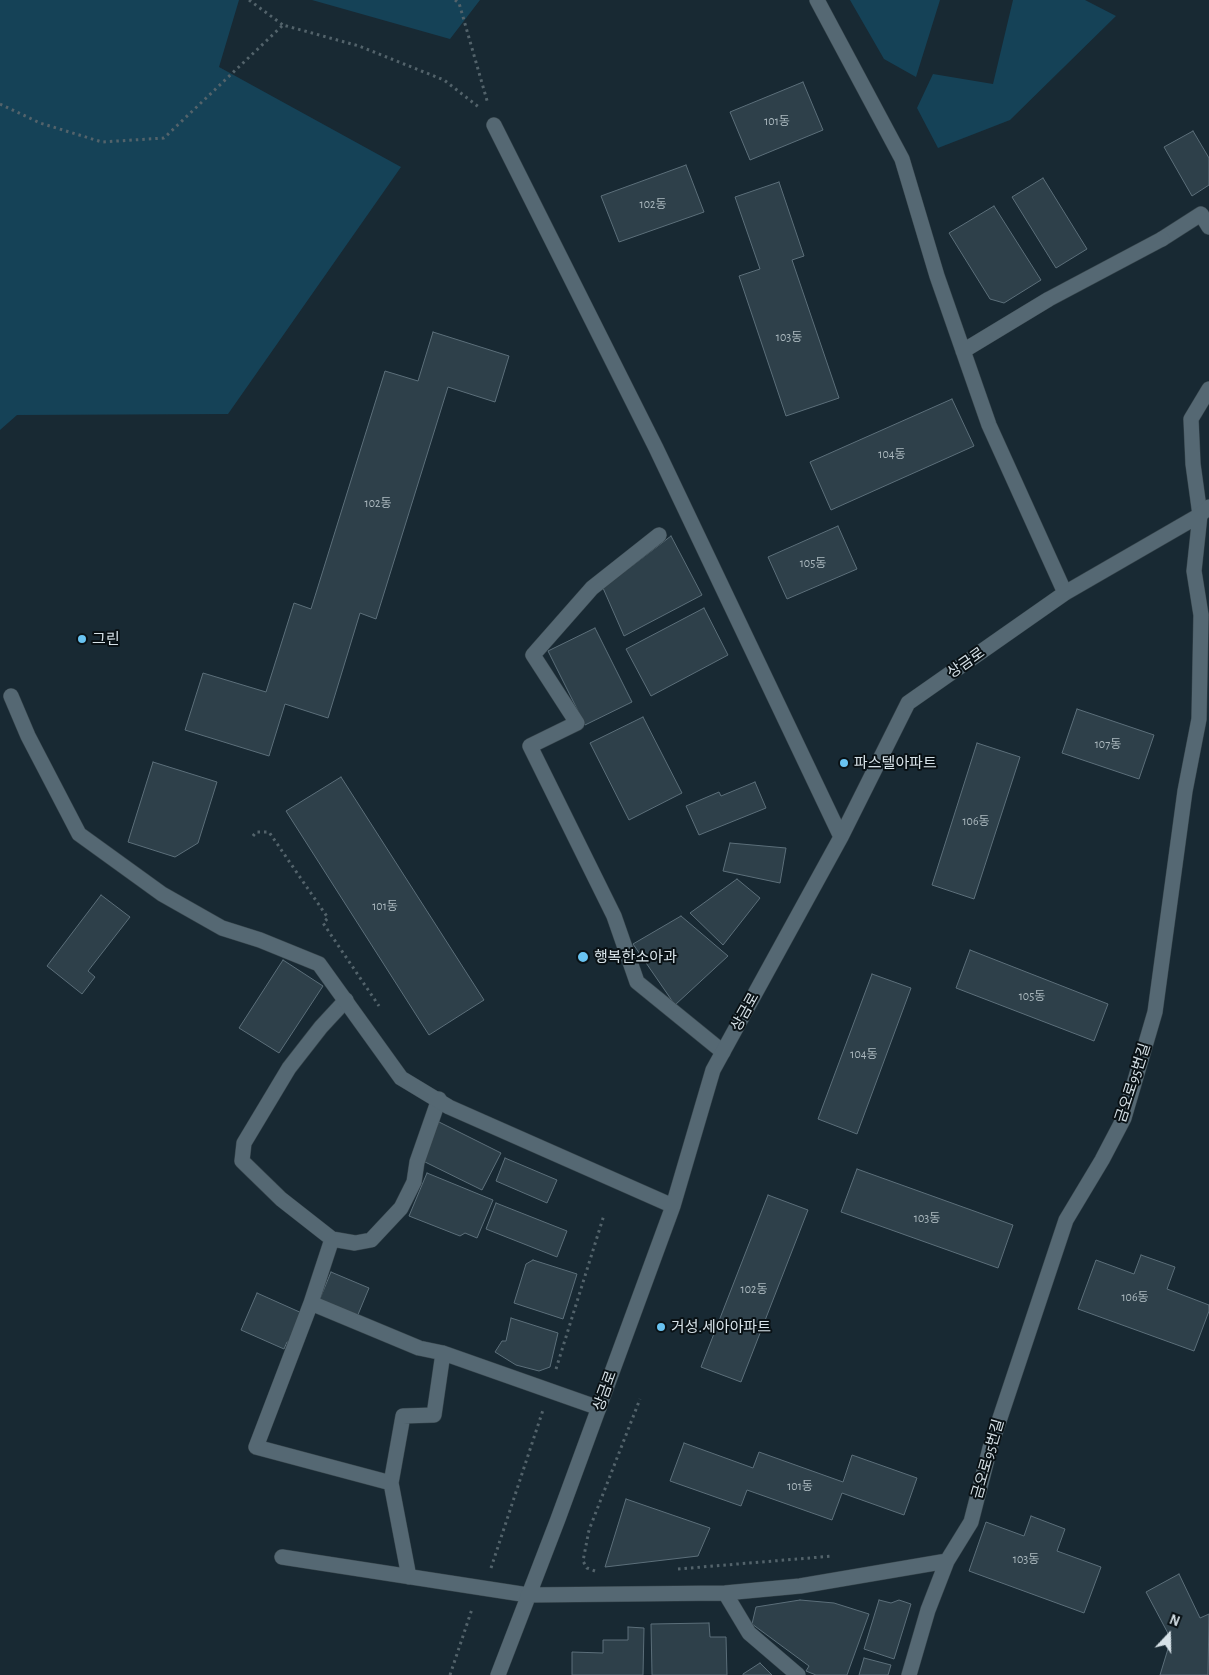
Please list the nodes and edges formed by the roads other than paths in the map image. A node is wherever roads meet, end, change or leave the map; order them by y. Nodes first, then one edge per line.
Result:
1 (817, 0) edge
2 (493, 121) road end
3 (1209, 226) edge
4 (963, 351) junction
5 (1209, 389) edge
6 (1205, 511) edge
7 (659, 535) dead end
8 (1065, 593) junction
9 (11, 696) dead end
10 (841, 837) junction
11 (346, 1000) junction
12 (722, 1052) junction
13 (439, 1099) junction
14 (673, 1206) junction
15 (332, 1239) junction
16 (311, 1303) junction
17 (443, 1353) junction
18 (599, 1408) junction
19 (392, 1483) junction
20 (282, 1557) dead end
21 (947, 1561) junction
22 (409, 1577) junction
23 (724, 1593) junction
24 (528, 1595) junction
25 (498, 1675) edge
26 (798, 1675) edge
27 (909, 1675) edge

1 - 4 street
2 - 10 street
3 - 4 street
4 - 8 street
5 - 6 street, 금오로95번길
6 - 8 street, 상금로
6 - 21 street, 금오로95번길
7 - 12 street
8 - 10 street, 상금로
9 - 11 street
10 - 12 street, 상금로
11 - 13 street
11 - 15 street
12 - 14 street, 상금로
13 - 14 street
13 - 15 street
14 - 18 street, 상금로
15 - 16 street
16 - 17 street
16 - 19 street
17 - 18 street
17 - 19 street
18 - 24 street, 상금로
19 - 22 street
20 - 22 street
21 - 23 street
21 - 27 street, 금오로95번길
22 - 24 street
23 - 24 street
23 - 26 street
24 - 25 street, 상금로

